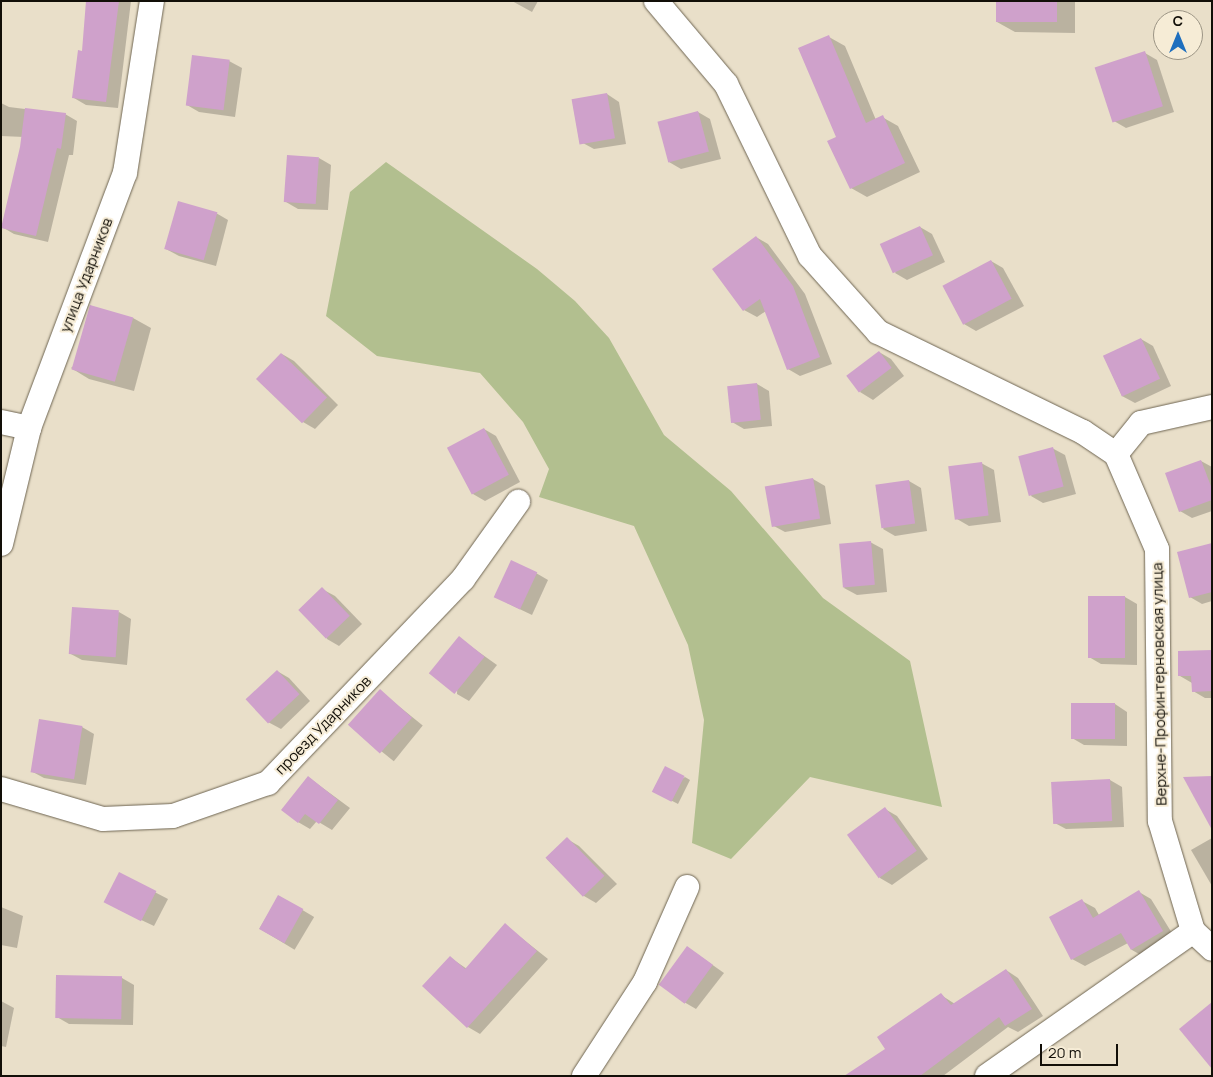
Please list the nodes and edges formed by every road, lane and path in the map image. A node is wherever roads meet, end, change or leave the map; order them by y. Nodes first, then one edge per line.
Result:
1 (152, 1) edge
2 (656, 1) edge
3 (1212, 407) edge
4 (1, 422) edge
5 (29, 428) junction
6 (1116, 454) junction
7 (518, 502) dead end
8 (1, 544) edge
9 (1, 788) edge
10 (687, 888) dead end
11 (1193, 931) junction
12 (1212, 949) edge
13 (584, 1076) edge
14 (987, 1076) edge

1 - 5 street, улица Ударников
2 - 6 street
3 - 6 street
4 - 5 street
5 - 8 street, улица Ударников
6 - 11 street, Верхне-Профинтерновская улица
7 - 9 street, проезд Ударников
10 - 13 street
11 - 12 street, Верхне-Профинтерновская улица
11 - 14 street

